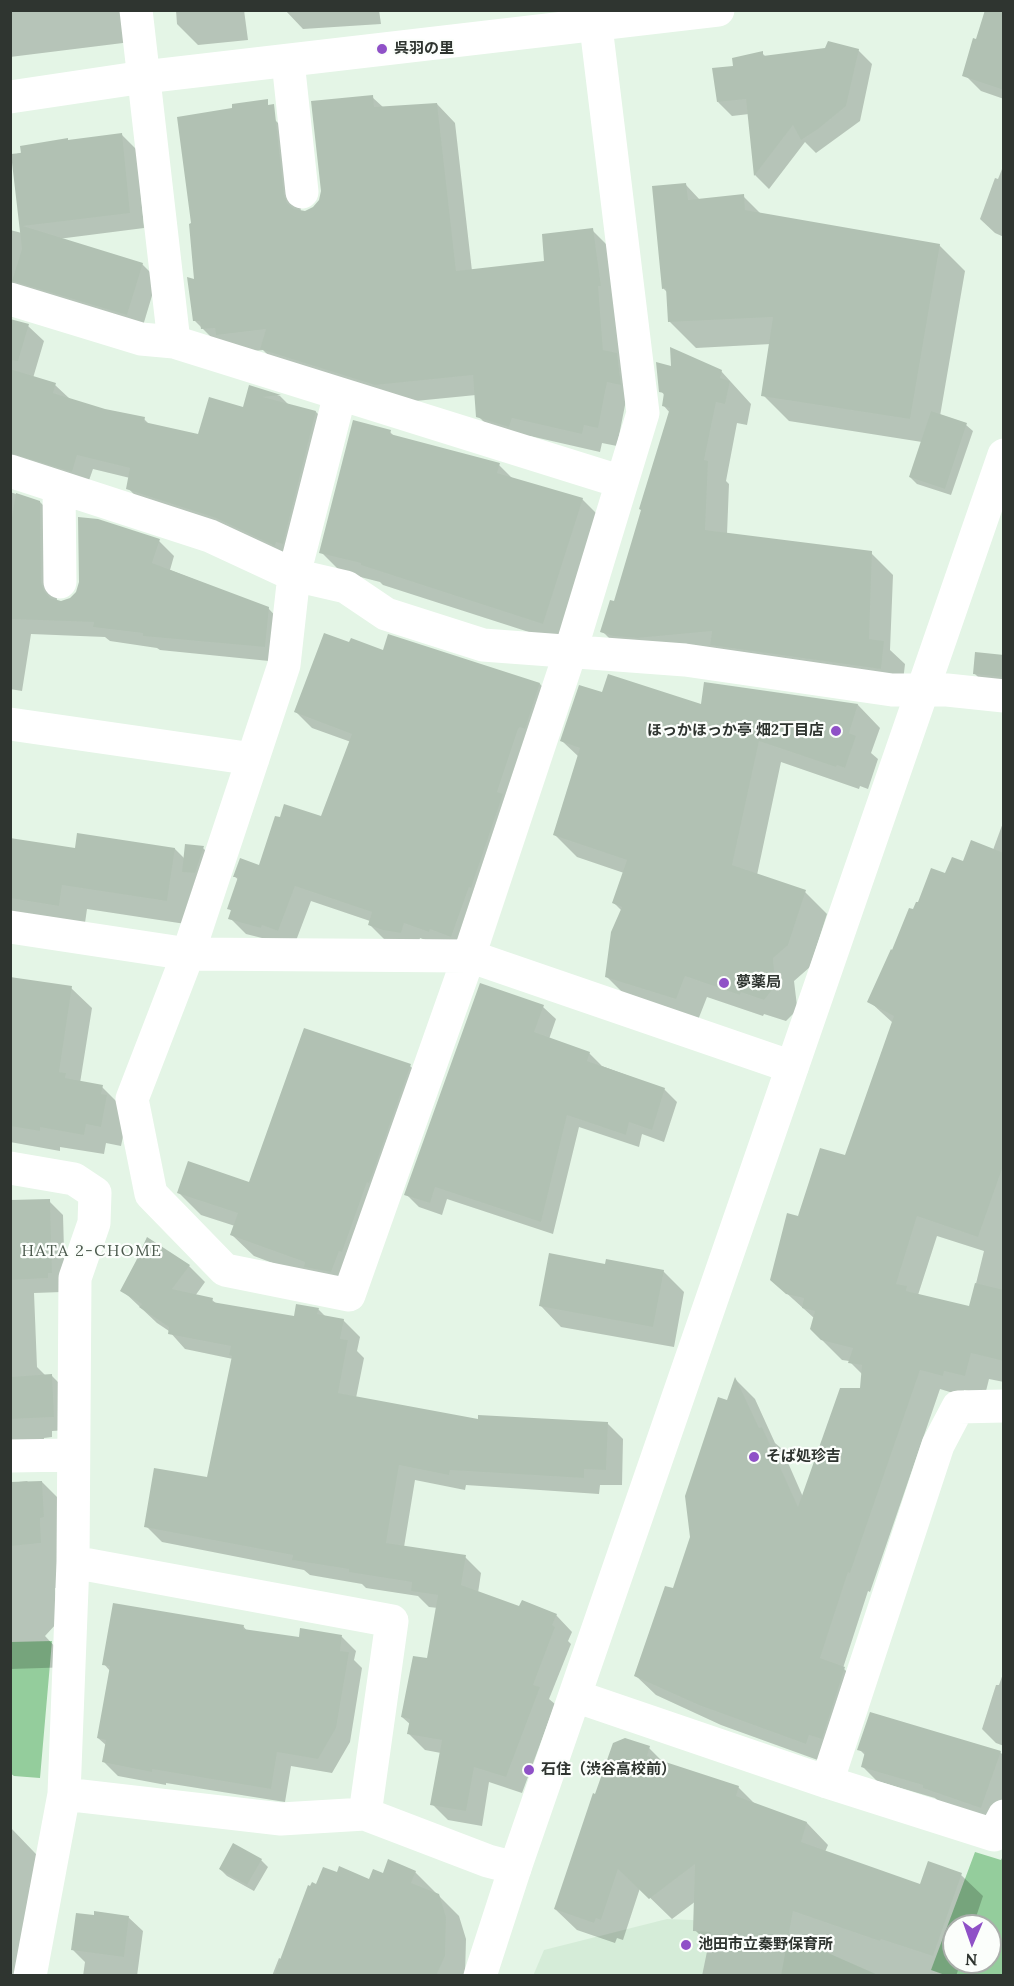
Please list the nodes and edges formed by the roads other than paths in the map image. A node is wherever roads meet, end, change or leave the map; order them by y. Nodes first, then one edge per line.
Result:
1 (136, 10) edge
2 (718, 10) edge
3 (595, 17) edge
4 (288, 61) junction
5 (144, 77) junction
6 (10, 97) edge
7 (302, 192) dead end
8 (10, 299) edge
9 (174, 342) junction
10 (340, 394) junction
11 (1004, 455) edge
12 (10, 471) edge
13 (622, 482) junction
14 (59, 488) junction
15 (294, 575) junction
16 (60, 582) dead end
17 (570, 652) junction
18 (922, 690) junction
19 (1004, 696) edge
20 (10, 724) edge
21 (253, 759) junction
22 (10, 927) edge
23 (188, 954) junction
24 (469, 956) junction
25 (792, 1067) junction
26 (10, 1168) edge
27 (1004, 1406) edge
28 (73, 1455) junction
29 (10, 1456) edge
30 (73, 1562) junction
31 (576, 1696) junction
32 (827, 1782) junction
33 (64, 1794) junction
34 (365, 1814) junction
35 (1004, 1816) edge
36 (515, 1868) junction
37 (30, 1976) edge
38 (480, 1976) edge

1 - 5 street
2 - 3 street
3 - 4 street
3 - 13 street
4 - 5 street
4 - 7 street
5 - 6 street
5 - 9 street
8 - 9 street
9 - 10 street
10 - 13 street
10 - 15 street
11 - 18 street
12 - 14 street
13 - 17 street
14 - 15 street
14 - 16 street
15 - 17 street
15 - 21 street
17 - 18 street
17 - 24 street
18 - 19 street
18 - 25 street
20 - 21 street
21 - 23 street
22 - 23 street
23 - 24 street
23 - 24 street
24 - 25 street
25 - 31 street
26 - 28 street
27 - 32 street
28 - 29 street
28 - 30 street
30 - 33 street
30 - 34 street
31 - 32 street
31 - 36 street
32 - 35 street
33 - 34 street
33 - 37 street
34 - 36 street
36 - 38 street

